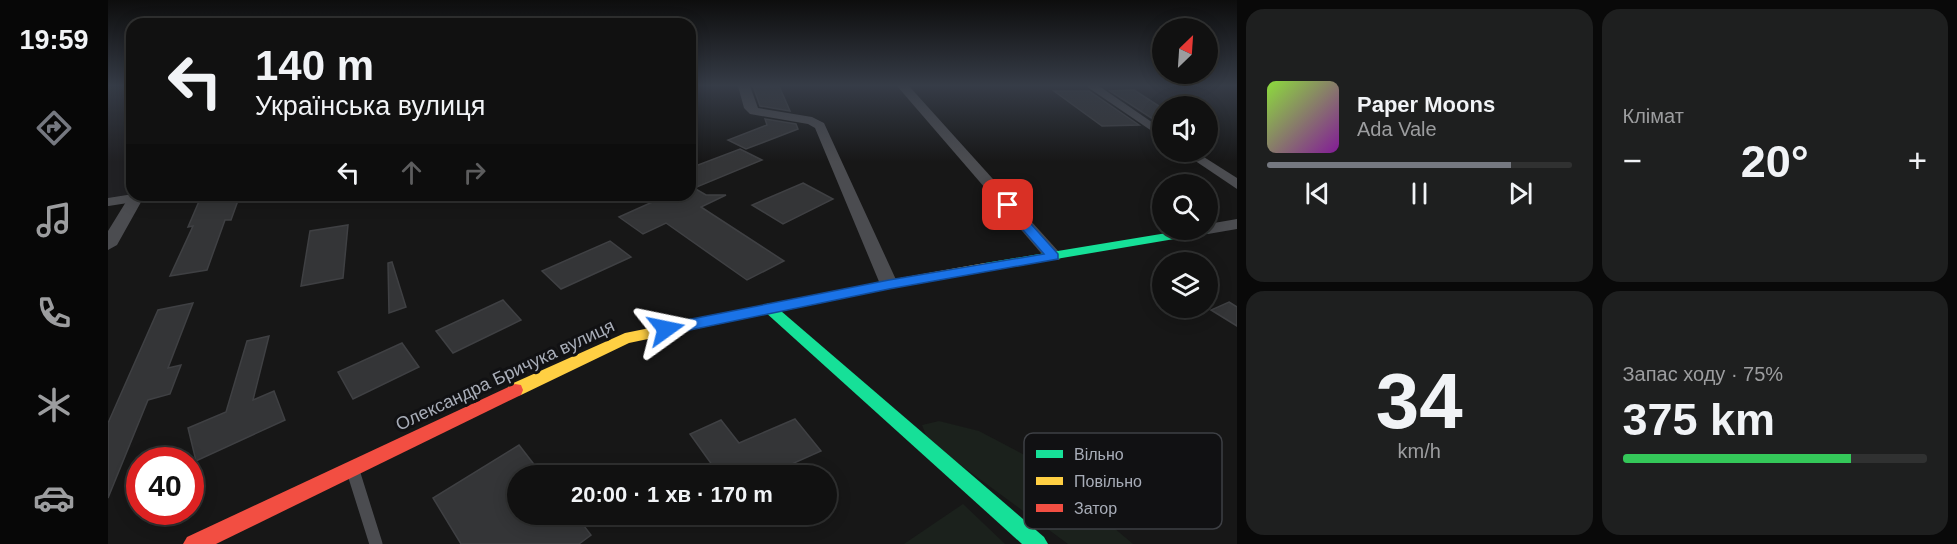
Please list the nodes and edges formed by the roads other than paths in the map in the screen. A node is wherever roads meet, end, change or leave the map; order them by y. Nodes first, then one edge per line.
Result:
1 (756, 111) edge
2 (925, 111) edge
3 (1129, 111) edge
4 (1152, 127) edge
5 (1203, 162) edge
6 (1237, 185) edge
7 (126, 199) edge
8 (133, 201) edge
9 (108, 202) edge
10 (1237, 224) edge
11 (1218, 227) edge
12 (1152, 239) edge
13 (108, 245) edge
14 (1053, 256) junction
15 (889, 284) junction
16 (769, 308) junction
17 (352, 469) junction
18 (194, 544) edge
19 (376, 544) edge
20 (1037, 544) edge

1 - 15 street
2 - 14 street
3 - 4 street
5 - 6 street
7 - 9 lane
8 - 13 street
10 - 11 street, Олександра Бричука вулиця
12 - 14 street, Олександра Бричука вулиця
14 - 15 street, Олександра Бричука вулиця
15 - 16 street, Олександра Бричука вулиця
16 - 17 street, Олександра Бричука вулиця
16 - 20 street
17 - 18 street, Олександра Бричука вулиця
17 - 19 lane

